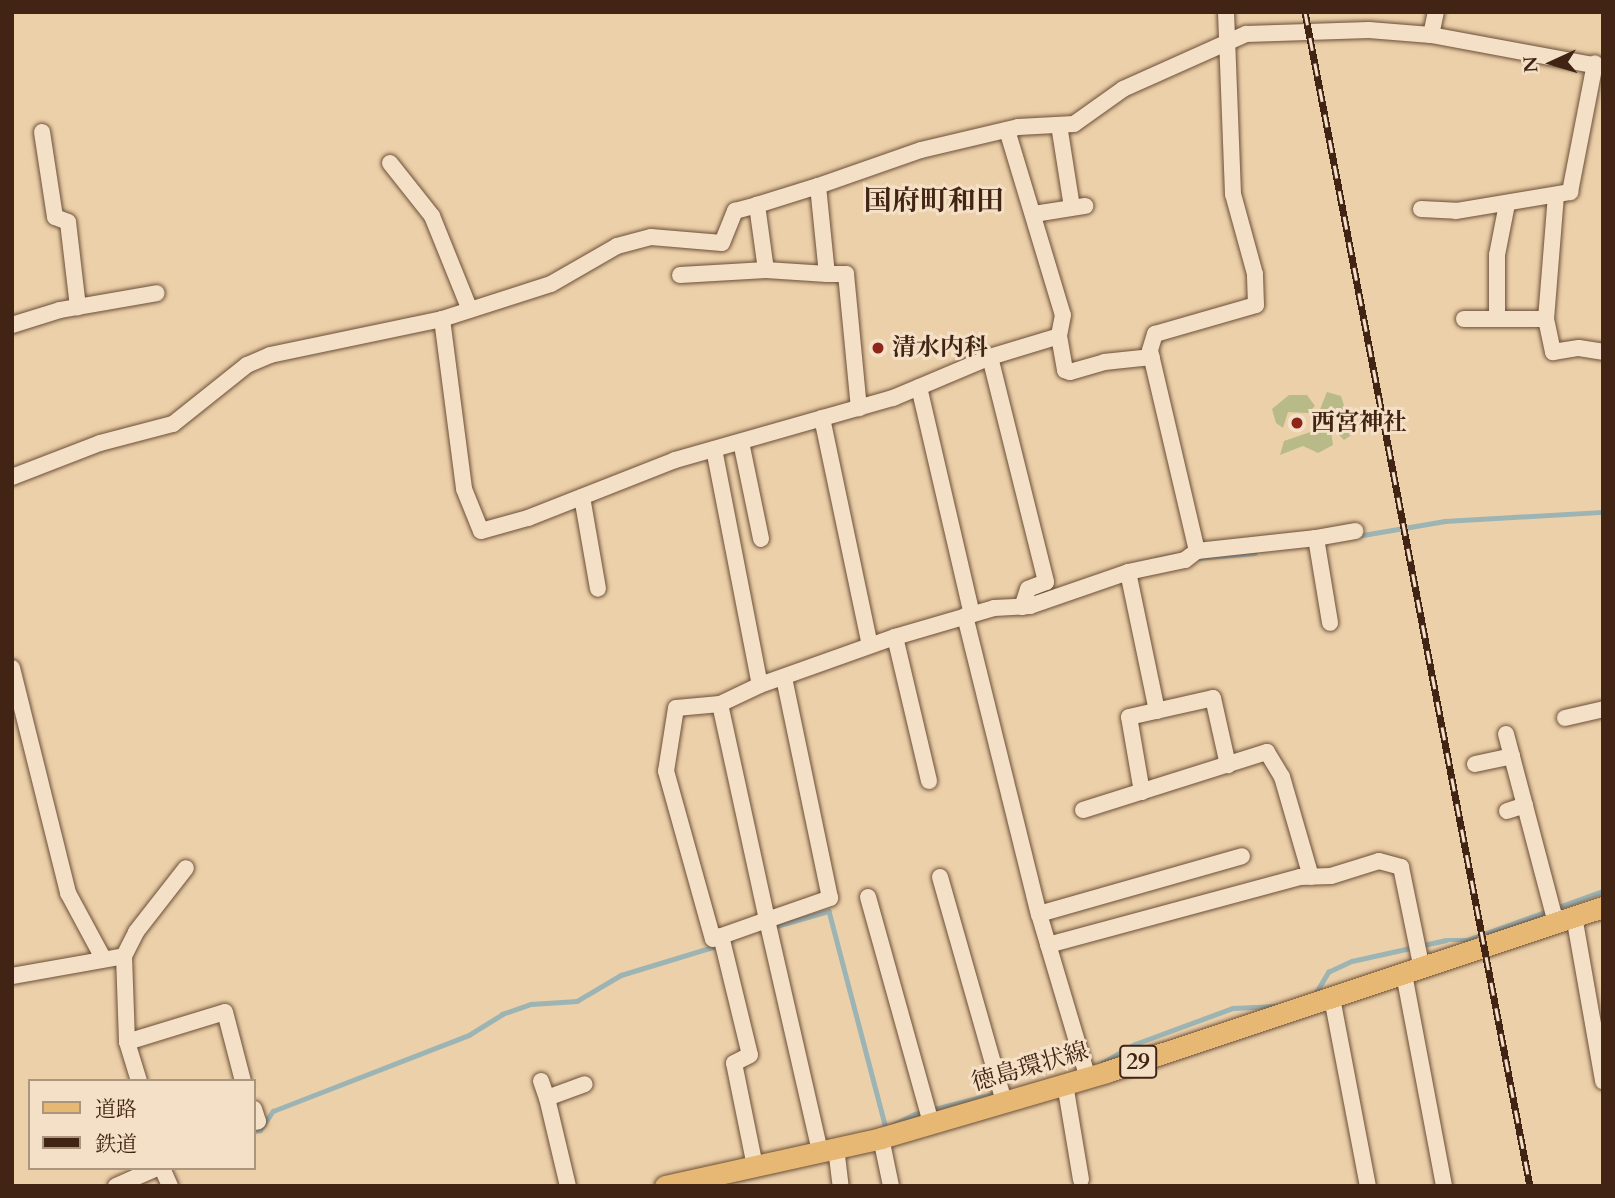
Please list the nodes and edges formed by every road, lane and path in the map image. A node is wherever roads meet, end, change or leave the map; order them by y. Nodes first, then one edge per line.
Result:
1 (1226, 12) edge
2 (1436, 12) edge
3 (1431, 34) junction
4 (1227, 44) junction
5 (1599, 65) edge
6 (1059, 125) junction
7 (1007, 130) junction
8 (42, 132) dead end
9 (390, 163) dead end
10 (818, 186) junction
11 (1556, 195) junction
12 (1507, 204) junction
13 (757, 205) junction
14 (1420, 209) dead end
15 (1034, 214) junction
16 (766, 270) junction
17 (827, 274) junction
18 (680, 275) dead end
19 (157, 293) dead end
20 (78, 307) junction
21 (470, 310) junction
22 (442, 319) junction
23 (1464, 319) dead end
24 (1496, 319) junction
25 (1546, 319) junction
26 (12, 325) edge
27 (1059, 335) junction
28 (1603, 352) edge
29 (990, 356) junction
30 (1152, 357) junction
31 (919, 387) junction
32 (859, 408) junction
33 (822, 418) junction
34 (741, 442) junction
35 (715, 449) junction
36 (12, 477) edge
37 (582, 497) junction
38 (1355, 531) dead end
39 (761, 539) dead end
40 (1316, 543) junction
41 (1193, 554) junction
42 (1128, 572) junction
43 (579, 582) dead end
44 (1022, 607) junction
45 (969, 615) junction
46 (1330, 623) dead end
47 (895, 637) junction
48 (870, 645) junction
49 (12, 668) edge
50 (784, 678) junction
51 (760, 685) junction
52 (720, 704) junction
53 (1603, 709) edge
54 (1157, 711) junction
55 (1565, 718) dead end
56 (1506, 734) dead end
57 (1512, 755) junction
58 (1475, 764) dead end
59 (1228, 765) junction
60 (929, 781) dead end
61 (1142, 792) junction
62 (1525, 805) junction
63 (1083, 810) dead end
64 (1507, 811) dead end
65 (1242, 856) dead end
66 (186, 868) dead end
67 (940, 877) dead end
68 (1311, 877) junction
69 (868, 897) dead end
70 (1603, 907) edge
71 (1039, 914) junction
72 (1559, 914) junction
73 (768, 925) junction
74 (722, 941) junction
75 (1048, 945) junction
76 (124, 956) junction
77 (103, 958) junction
78 (1416, 958) junction
79 (12, 976) edge
80 (1332, 998) junction
81 (127, 1042) junction
82 (1086, 1072) junction
83 (138, 1079) edge
84 (242, 1079) edge
85 (541, 1081) dead end
86 (1603, 1081) edge
87 (585, 1084) dead end
88 (1065, 1084) junction
89 (1002, 1095) junction
90 (547, 1098) junction
91 (929, 1114) junction
92 (881, 1138) junction
93 (828, 1149) junction
94 (755, 1166) junction
95 (155, 1170) edge
96 (161, 1170) edge
97 (1081, 1180) dead end
98 (116, 1186) edge
99 (170, 1186) edge
100 (568, 1186) edge
101 (665, 1186) edge
102 (841, 1186) edge
103 (891, 1186) edge
104 (1368, 1186) edge
105 (1444, 1186) edge

1 - 4 street
2 - 3 street
3 - 4 street
3 - 5 street
4 - 6 street
4 - 30 street
5 - 11 street
6 - 7 street
6 - 15 street
7 - 10 street
7 - 15 street
8 - 20 street
9 - 21 street
10 - 13 street
10 - 17 street
11 - 12 street
11 - 25 street
12 - 14 street
12 - 24 street
13 - 16 street
13 - 21 street
15 - 27 street
16 - 17 street
16 - 18 street
17 - 32 street
19 - 20 street
20 - 26 street
21 - 22 street
22 - 36 street
22 - 37 street
23 - 24 street
24 - 25 street
25 - 28 street
27 - 29 street
27 - 30 street
29 - 31 street
29 - 44 street
30 - 41 street
31 - 32 street
31 - 45 street
32 - 33 street
33 - 34 street
33 - 48 street
34 - 35 street
34 - 39 street
35 - 37 street
35 - 51 street
37 - 43 street
38 - 40 street
40 - 41 street
40 - 46 street
41 - 42 street
42 - 44 street
42 - 54 street
44 - 45 street
45 - 47 street
45 - 71 street
47 - 48 street
47 - 60 street
48 - 50 street
49 - 77 street
50 - 51 street
50 - 73 street
51 - 52 street
52 - 73 street
52 - 74 street
53 - 55 street
54 - 59 street
54 - 61 street
56 - 57 street
57 - 58 street
57 - 62 street
59 - 61 street
59 - 68 street
61 - 63 street
62 - 64 street
62 - 72 street
65 - 71 street
66 - 76 street
67 - 89 street
68 - 75 street
68 - 78 street
69 - 91 street
70 - 72 main road, 徳島環状線 / 29
71 - 75 street
72 - 78 main road, 徳島環状線 / 29
72 - 86 street
73 - 74 street
73 - 93 street
74 - 94 street
75 - 82 street
76 - 77 street
76 - 81 street
77 - 79 street
78 - 80 main road, 徳島環状線 / 29
78 - 105 street
80 - 82 main road, 徳島環状線 / 29
80 - 104 street
81 - 83 street
81 - 84 street
82 - 88 main road, 徳島環状線 / 29
85 - 90 street
87 - 90 street
88 - 89 main road, 徳島環状線 / 29
88 - 97 street
89 - 91 main road, 徳島環状線 / 29
90 - 100 street
91 - 92 main road, 徳島環状線 / 29
92 - 93 main road, 徳島環状線 / 29
92 - 103 street
93 - 94 main road, 徳島環状線 / 29
93 - 102 street
94 - 101 main road, 徳島環状線 / 29
95 - 98 street
96 - 99 street

